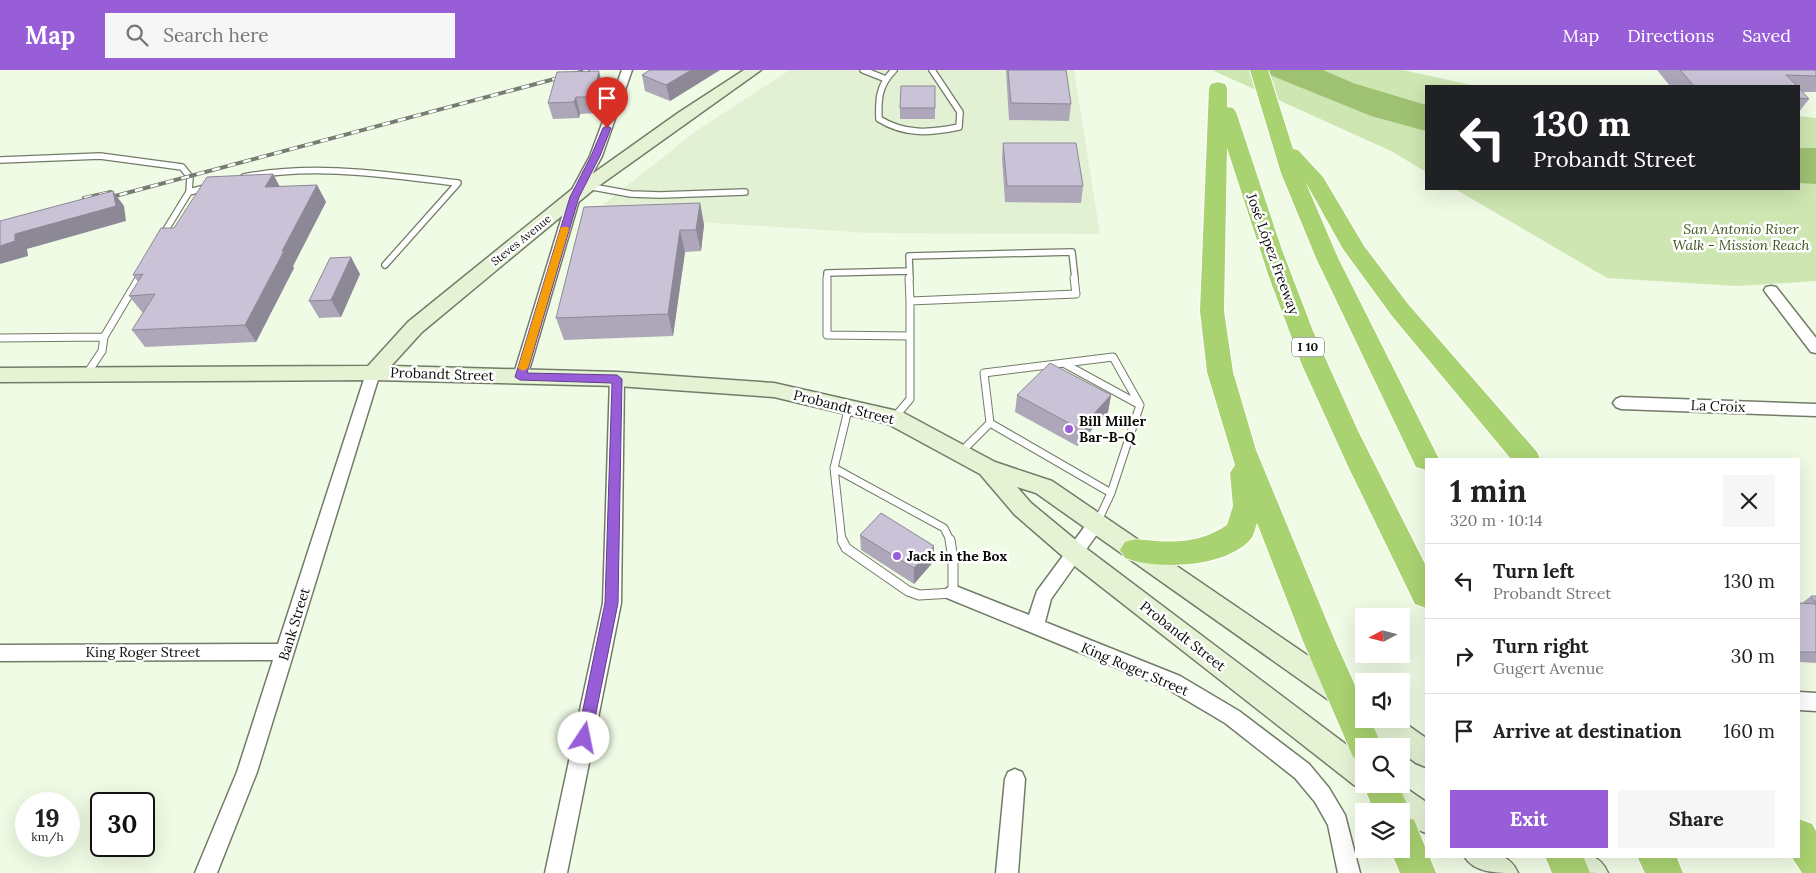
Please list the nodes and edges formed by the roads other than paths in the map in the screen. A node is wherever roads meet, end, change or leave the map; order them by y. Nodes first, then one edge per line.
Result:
1 (627, 70) edge
2 (754, 70) edge
3 (863, 70) edge
4 (894, 70) edge
5 (932, 70) edge
6 (1259, 70) edge
7 (886, 79) junction
8 (1216, 79) edge
9 (620, 90) joint
10 (1282, 143) junction
11 (0, 160) edge
12 (236, 179) edge
13 (218, 184) edge
14 (581, 191) junction
15 (190, 192) junction
16 (745, 192) dead end
17 (158, 244) edge
18 (385, 265) dead end
19 (143, 269) edge
20 (909, 271) junction
21 (1771, 290) dead end
22 (910, 301) junction
23 (910, 336) junction
24 (104, 337) junction
25 (0, 338) edge
26 (1816, 348) edge
27 (1064, 363) junction
28 (373, 372) junction
29 (86, 374) junction
30 (0, 375) edge
31 (520, 377) junction
32 (617, 379) junction
33 (1621, 403) dead end
34 (1140, 405) junction
35 (849, 406) junction
36 (1816, 410) edge
37 (894, 418) junction
38 (990, 423) junction
39 (1242, 450) junction
40 (961, 452) junction
41 (1425, 458) edge
42 (1526, 458) edge
43 (834, 468) junction
44 (987, 468) junction
45 (1112, 493) junction
46 (1097, 523) junction
47 (1135, 550) junction
48 (1075, 553) junction
49 (953, 593) junction
50 (1425, 593) edge
51 (1035, 628) junction
52 (285, 652) junction
53 (0, 653) edge
54 (1800, 701) edge
55 (1353, 702) edge
56 (1816, 702) edge
57 (1390, 728) edge
58 (1363, 738) edge
59 (1425, 753) edge
60 (1355, 769) edge
61 (1016, 779) dead end
62 (1387, 793) edge
63 (1425, 818) edge
64 (1800, 838) edge
65 (1410, 854) edge
66 (1482, 858) edge
67 (1565, 858) edge
68 (1573, 858) edge
69 (1656, 858) edge
70 (1816, 862) edge
71 (206, 873) edge
72 (556, 873) edge
73 (1007, 873) edge
74 (1349, 873) edge
75 (1418, 873) edge
76 (1503, 873) edge
77 (1572, 873) edge
78 (1594, 873) edge
79 (1665, 873) edge

1 - 9 street
2 - 14 main road, Steves Avenue
3 - 7 lane
4 - 7 lane
5 - 7 lane
6 - 10 highway
8 - 39 highway
8 - 50 highway, José López Freeway / I 10
9 - 14 street
10 - 41 highway
10 - 42 highway
11 - 15 lane
12 - 18 lane
13 - 15 lane
14 - 16 lane
14 - 28 main road, Steves Avenue
14 - 31 street
15 - 17 lane
19 - 24 lane
20 - 22 lane
20 - 22 lane
20 - 23 lane
21 - 26 street
22 - 23 lane
23 - 37 lane
24 - 25 lane
24 - 29 lane
27 - 34 lane
27 - 34 lane
27 - 38 lane
28 - 29 main road, Probandt Street
28 - 31 main road, Probandt Street
28 - 52 street, Bank Street
29 - 30 main road, Probandt Street
31 - 32 main road, Probandt Street
32 - 35 main road, Probandt Street
32 - 72 street
33 - 36 street, La Croix
34 - 45 lane
35 - 37 main road, Probandt Street
35 - 43 lane
37 - 40 main road, Probandt Street
38 - 40 lane
38 - 45 lane
39 - 47 highway
39 - 55 highway
40 - 44 main road, Probandt Street
43 - 49 lane
43 - 49 lane
44 - 46 main road, Probandt Street
44 - 48 main road, Probandt Street
45 - 46 lane
46 - 47 main road, Probandt Street
46 - 48 street
47 - 55 main road, Probandt Street
48 - 51 street
48 - 60 main road, Probandt Street
49 - 51 street, King Roger Street
51 - 74 street, King Roger Street
52 - 53 street, King Roger Street
52 - 71 street, Bank Street
54 - 56 street
55 - 58 highway
57 - 59 main road
61 - 73 street
62 - 63 main road, Probandt Street
64 - 70 highway
65 - 75 highway
66 - 76 main road
67 - 77 highway
68 - 78 main road
69 - 79 highway

